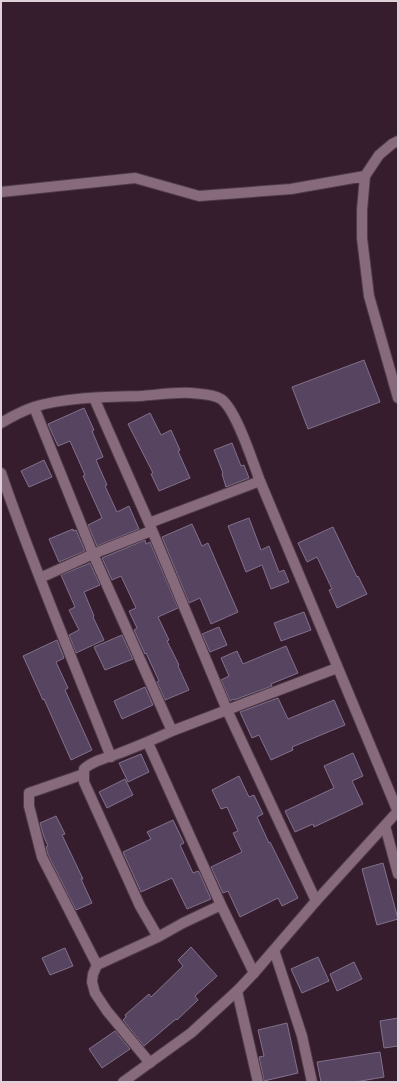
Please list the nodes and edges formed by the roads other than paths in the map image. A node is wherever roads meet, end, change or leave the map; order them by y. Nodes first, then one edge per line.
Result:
1 (398, 141) edge
2 (364, 176) junction
3 (1, 192) edge
4 (94, 398) junction
5 (398, 398) edge
6 (34, 407) junction
7 (1, 423) edge
8 (1, 473) edge
9 (260, 481) junction
10 (150, 527) junction
11 (92, 554) junction
12 (40, 578) junction
13 (337, 668) junction
14 (226, 710) junction
15 (172, 731) junction
16 (148, 743) junction
17 (111, 757) junction
18 (84, 774) junction
19 (398, 812) edge
20 (384, 826) junction
21 (398, 874) edge
22 (316, 901) junction
23 (221, 905) junction
24 (158, 937) junction
25 (274, 950) junction
26 (97, 965) junction
27 (254, 973) junction
28 (237, 991) junction
29 (150, 1063) junction
30 (123, 1082) edge
31 (258, 1082) edge
32 (312, 1082) edge

1 - 2 street
2 - 3 street
2 - 5 street
4 - 6 street
4 - 9 street
4 - 10 street
6 - 7 street
6 - 11 street
8 - 12 street
9 - 10 street
9 - 13 street
10 - 11 street
10 - 14 street
11 - 12 street
11 - 15 street
12 - 17 street
13 - 14 street
13 - 19 street
14 - 15 street
14 - 22 street
15 - 16 street
16 - 17 street
16 - 23 street
17 - 18 street
18 - 24 street
18 - 26 street
19 - 20 street
20 - 21 street
20 - 22 street
22 - 25 street
23 - 24 street
23 - 27 street
24 - 26 street
25 - 27 street
25 - 32 street
26 - 29 street
27 - 28 street
28 - 29 street
28 - 31 street
29 - 30 street

